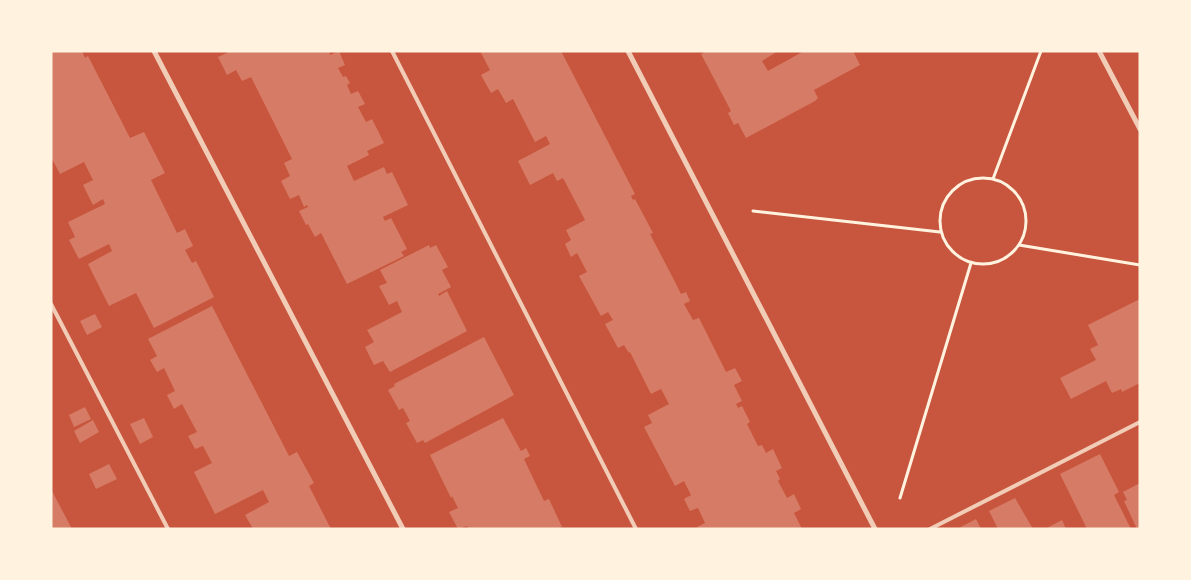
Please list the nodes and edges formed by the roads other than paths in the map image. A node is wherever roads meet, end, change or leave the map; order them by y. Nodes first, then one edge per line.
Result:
1 (154, 51) edge
2 (392, 51) edge
3 (628, 51) edge
4 (1099, 51) edge
5 (1140, 129) edge
6 (51, 304) edge
7 (1140, 422) edge
8 (168, 529) edge
9 (403, 529) edge
10 (636, 529) edge
11 (875, 529) edge
12 (930, 529) edge

1 - 9 street
2 - 10 lane
3 - 11 street
4 - 5 street
6 - 8 lane
7 - 12 lane

